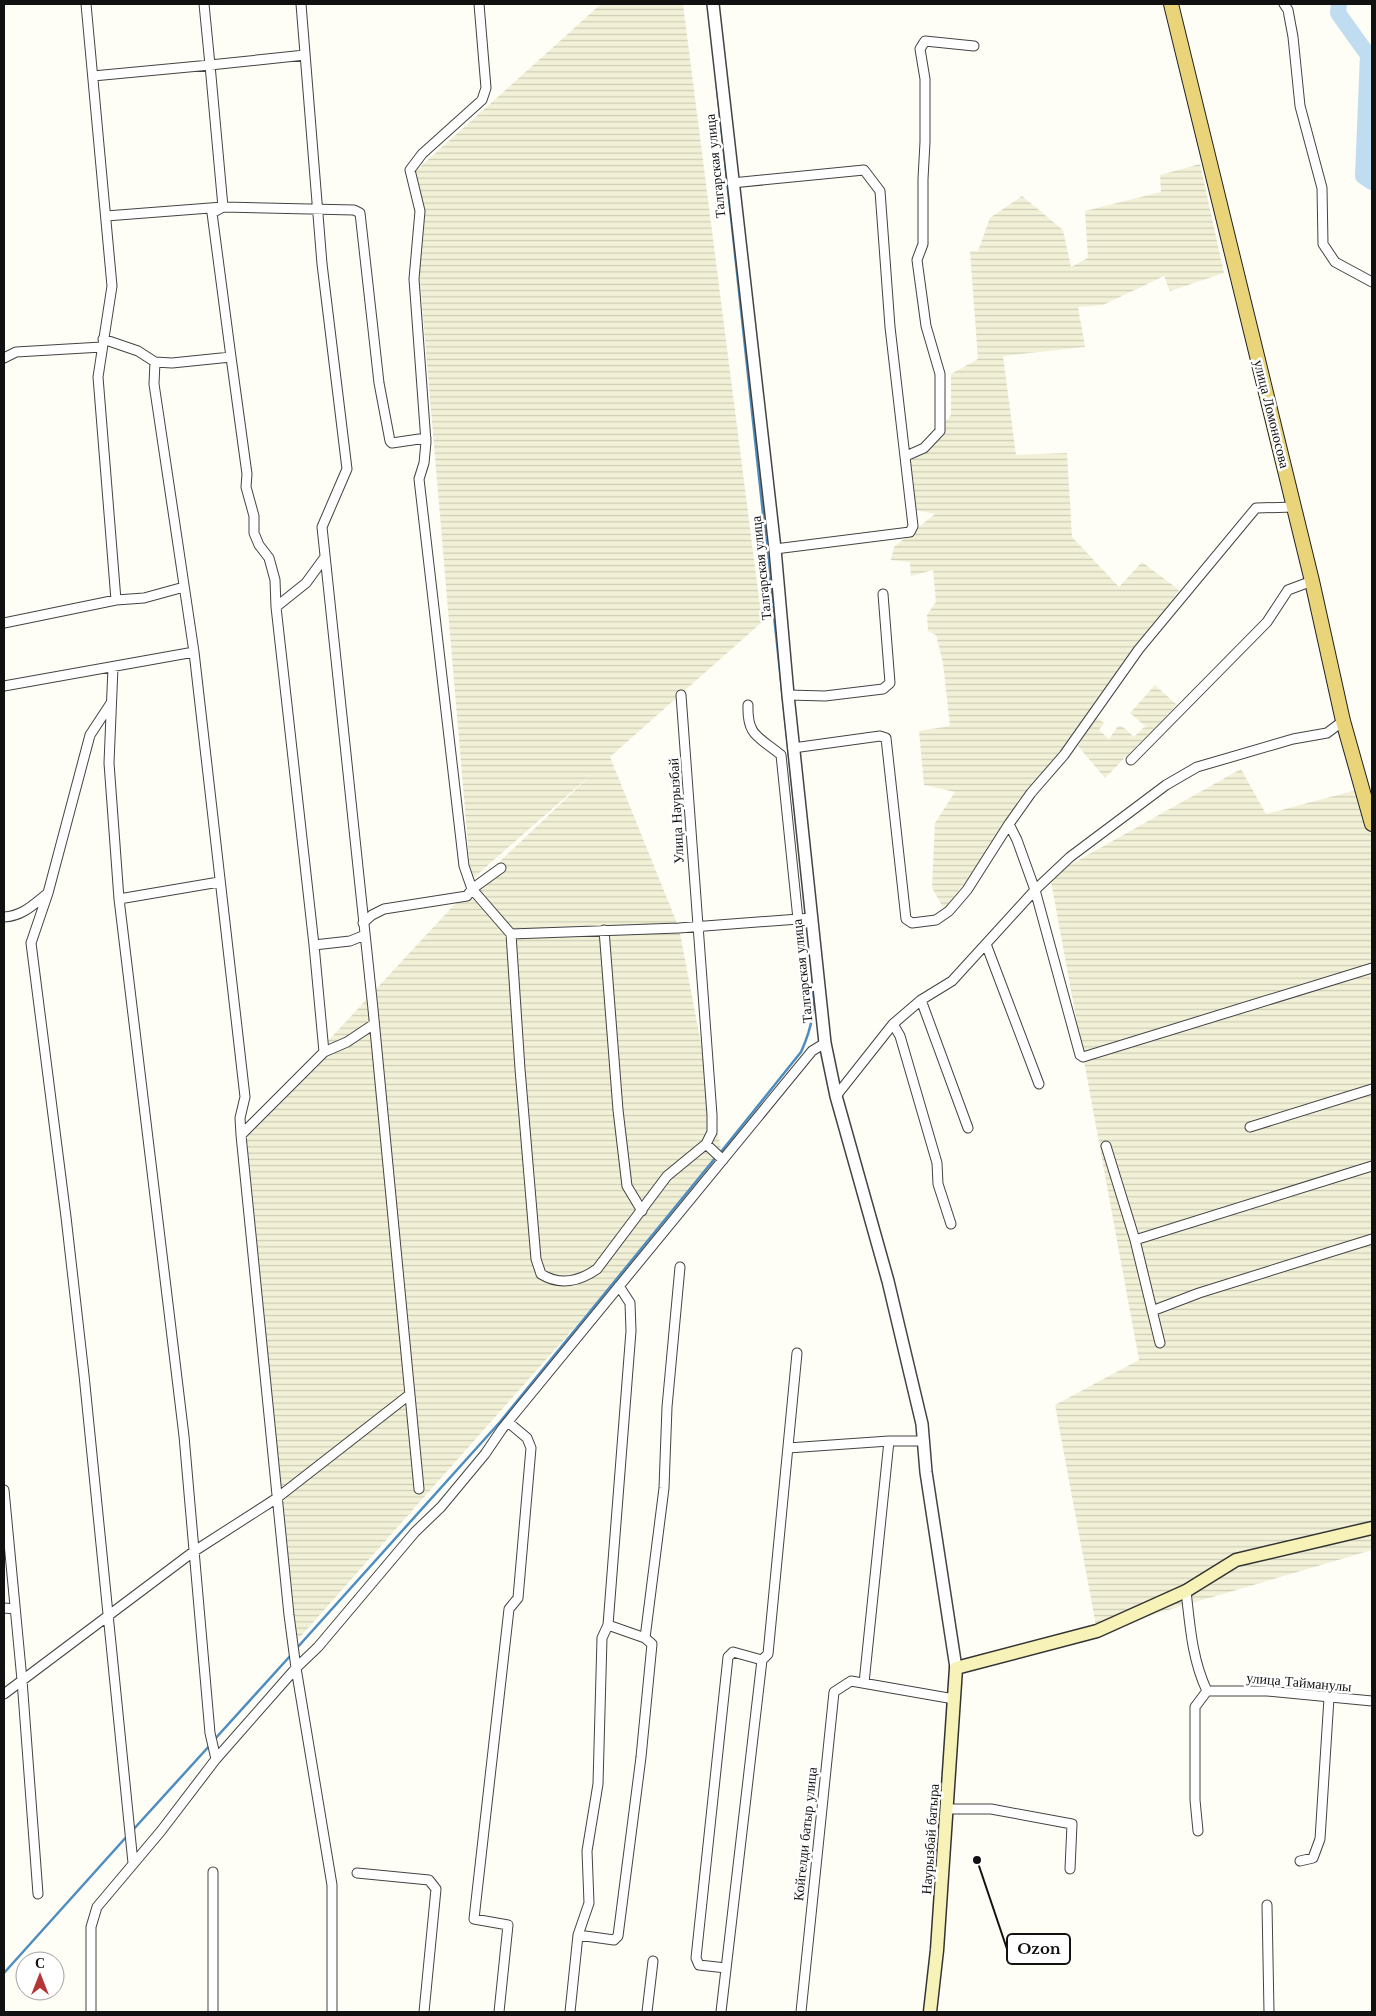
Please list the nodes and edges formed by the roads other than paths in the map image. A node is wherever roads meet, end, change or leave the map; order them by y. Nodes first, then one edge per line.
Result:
1 (86, 4) edge
2 (204, 4) edge
3 (301, 4) edge
4 (479, 4) edge
5 (713, 4) edge
6 (1171, 4) edge
7 (1284, 4) edge
8 (974, 46) dead end
9 (305, 55) junction
10 (210, 65) junction
11 (93, 76) junction
12 (732, 183) junction
13 (223, 207) junction
14 (318, 210) junction
15 (106, 216) junction
16 (1372, 282) edge
17 (103, 343) junction
18 (231, 357) junction
19 (4, 358) edge
20 (155, 362) junction
21 (426, 438) junction
22 (906, 456) junction
23 (1294, 507) junction
24 (775, 550) junction
25 (325, 557) junction
26 (1312, 581) junction
27 (184, 588) junction
28 (883, 594) dead end
29 (116, 600) junction
30 (276, 607) junction
31 (4, 623) edge
32 (194, 652) junction
33 (113, 667) junction
34 (4, 686) edge
35 (681, 695) dead end
36 (788, 695) junction
37 (111, 703) junction
38 (748, 704) dead end
39 (1343, 721) junction
40 (793, 748) junction
41 (1131, 760) dead end
42 (1009, 824) junction
43 (1372, 824) edge
44 (501, 868) dead end
45 (219, 882) junction
46 (472, 889) junction
47 (1035, 890) junction
48 (48, 893) junction
49 (120, 899) junction
50 (4, 917) edge
51 (806, 919) junction
52 (363, 923) junction
53 (697, 926) junction
54 (604, 930) junction
55 (511, 934) junction
56 (364, 935) junction
57 (986, 944) junction
58 (314, 945) junction
59 (1372, 968) edge
60 (921, 1000) junction
61 (374, 1024) junction
62 (894, 1024) junction
63 (825, 1043) junction
64 (324, 1052) junction
65 (1039, 1084) dead end
66 (1372, 1089) edge
67 (836, 1096) junction
68 (1250, 1127) dead end
69 (968, 1128) dead end
70 (241, 1135) junction
71 (706, 1144) junction
72 (1106, 1146) dead end
73 (720, 1157) junction
74 (1372, 1166) edge
75 (642, 1211) junction
76 (951, 1224) dead end
77 (1372, 1238) edge
78 (1135, 1240) junction
79 (680, 1267) dead end
80 (619, 1286) junction
81 (1152, 1311) junction
82 (1160, 1343) dead end
83 (796, 1353) dead end
84 (409, 1395) junction
85 (508, 1422) junction
86 (889, 1441) junction
87 (924, 1441) junction
88 (788, 1448) junction
89 (419, 1489) dead end
90 (4, 1490) edge
91 (278, 1498) junction
92 (1372, 1528) edge
93 (193, 1552) junction
94 (1186, 1591) junction
95 (4, 1608) edge
96 (15, 1610) junction
97 (109, 1614) junction
98 (608, 1625) junction
99 (645, 1638) junction
100 (762, 1660) junction
101 (296, 1668) junction
102 (956, 1668) junction
103 (22, 1680) junction
104 (864, 1683) junction
105 (1207, 1691) junction
106 (4, 1694) edge
107 (1329, 1698) junction
108 (954, 1699) junction
109 (1372, 1701) edge
110 (216, 1760) junction
111 (946, 1810) junction
112 (1198, 1831) dead end
113 (1300, 1861) dead end
114 (133, 1863) junction
115 (1070, 1869) dead end
116 (213, 1872) dead end
117 (357, 1873) dead end
118 (38, 1894) dead end
119 (1267, 1905) dead end
120 (578, 1935) junction
121 (653, 1961) dead end
122 (726, 1968) junction
123 (91, 2012) edge
124 (213, 2012) edge
125 (332, 2012) edge
126 (424, 2012) edge
127 (499, 2012) edge
128 (570, 2012) edge
129 (647, 2012) edge
130 (721, 2012) edge
131 (801, 2012) edge
132 (930, 2012) edge
133 (1269, 2012) edge

1 - 11 street
2 - 10 street
3 - 9 street
4 - 21 street
5 - 12 street, Талгарская улица
6 - 23 main road, улица Ломоносова
7 - 16 street
8 - 22 street
9 - 10 street
9 - 14 street
10 - 11 street
10 - 13 street
11 - 15 street
12 - 22 street
12 - 24 street, Талгарская улица
13 - 14 street
13 - 15 street
13 - 18 street
14 - 21 street
14 - 25 street
15 - 17 street
17 - 19 street
17 - 20 street
17 - 29 street
18 - 20 street
18 - 30 street
20 - 27 street
21 - 46 street
22 - 24 street
23 - 26 main road, улица Ломоносова
23 - 42 street
24 - 36 street, Талгарская улица
25 - 30 street
25 - 52 street
26 - 39 main road, улица Ломоносова
26 - 41 street
27 - 29 street
27 - 32 street
28 - 36 street
29 - 31 street
30 - 58 street
32 - 33 street
32 - 45 street
33 - 34 street
33 - 37 street
35 - 53 street, Улица Наурызбай
36 - 40 street, Талгарская улица
37 - 48 street
37 - 49 street
38 - 51 street
39 - 43 main road, улица Ломоносова
39 - 47 street
40 - 42 street
40 - 51 street, Талгарская улица
42 - 47 street
44 - 46 street
45 - 49 street
45 - 70 street
46 - 52 street
46 - 55 street
47 - 57 street
47 - 59 street
48 - 50 street
48 - 97 street
49 - 93 street
51 - 53 street
51 - 63 street, Талгарская улица
52 - 56 street
53 - 54 street
53 - 71 street, Улица Наурызбай
54 - 55 street
54 - 75 street
55 - 75 street
56 - 58 street
56 - 61 street
57 - 60 street
57 - 65 street
58 - 64 street
60 - 62 street
60 - 69 street
61 - 64 street
61 - 84 street
62 - 67 street
62 - 76 street
63 - 67 street, Талгарская улица
63 - 73 street
64 - 70 street
66 - 68 street
67 - 87 street, Талгарская улица
70 - 91 street
71 - 73 street
71 - 75 street
72 - 78 street
73 - 80 street
74 - 78 street
77 - 81 street
78 - 81 street
79 - 99 street
80 - 85 street
80 - 98 street
81 - 82 street
83 - 88 street
84 - 89 street
84 - 91 street
85 - 101 street
85 - 127 street
86 - 87 street
86 - 88 street
86 - 104 street
87 - 102 street, Талгарская улица
88 - 100 street
90 - 96 street
91 - 93 street
91 - 101 street
92 - 94 main road
93 - 97 street
93 - 110 street
94 - 102 main road
94 - 105 street
95 - 96 street
96 - 103 street
97 - 103 street
97 - 114 street
98 - 99 street
98 - 120 street
99 - 120 street
100 - 122 street
100 - 122 street
101 - 110 street
101 - 125 street
102 - 108 main road, Наурызбай батыра
103 - 106 street
103 - 118 street
104 - 108 street
104 - 131 street, Койгелди батыр улица
105 - 107 street, улица Тайманулы
105 - 112 street
107 - 109 street, улица Тайманулы
107 - 113 street
108 - 111 main road, Наурызбай батыра
110 - 114 street
111 - 115 street
111 - 132 main road, Наурызбай батыра
114 - 123 street
116 - 124 street
117 - 126 street
119 - 133 street
120 - 128 street
121 - 129 street
122 - 130 street

